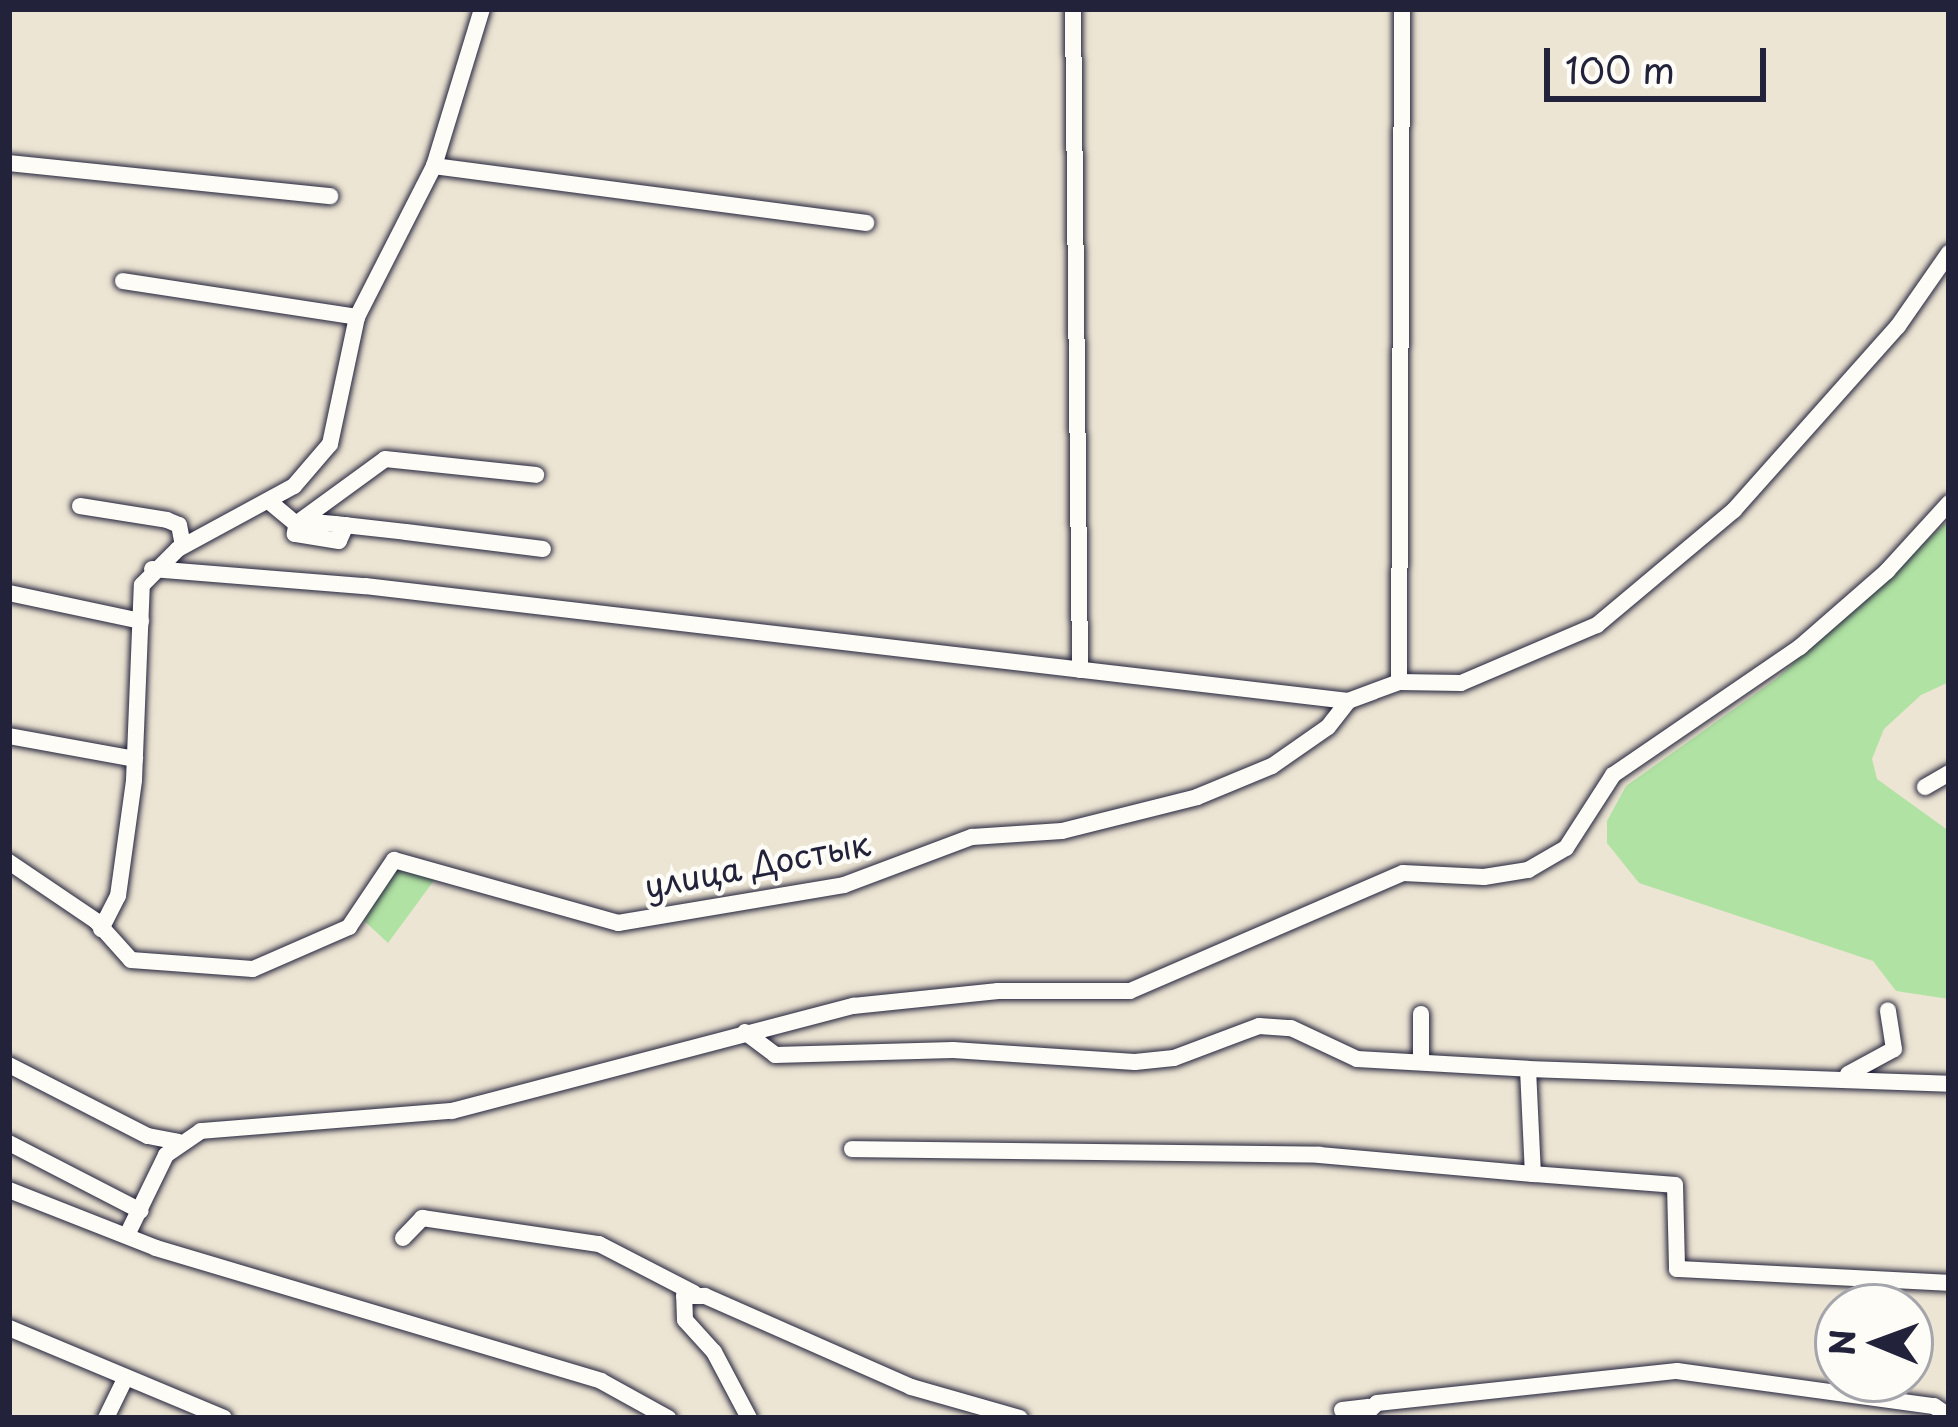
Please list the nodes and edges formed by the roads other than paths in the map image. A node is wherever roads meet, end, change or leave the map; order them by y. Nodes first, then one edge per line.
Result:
1 (482, 9) edge
2 (1073, 9) edge
3 (1402, 9) edge
4 (9, 163) edge
5 (434, 166) junction
6 (330, 196) dead end
7 (866, 224) dead end
8 (1949, 253) edge
9 (123, 280) dead end
10 (357, 317) junction
11 (536, 475) dead end
12 (1949, 502) edge
13 (272, 503) junction
14 (80, 506) dead end
15 (296, 524) junction
16 (183, 546) junction
17 (543, 549) dead end
18 (152, 569) junction
19 (9, 593) edge
20 (141, 621) junction
21 (1080, 670) junction
22 (1399, 682) junction
23 (1348, 701) junction
24 (9, 736) edge
25 (135, 759) junction
26 (1949, 773) edge
27 (1925, 788) dead end
28 (9, 862) edge
29 (101, 929) junction
30 (1888, 1010) dead end
31 (1421, 1014) dead end
32 (745, 1032) junction
33 (1421, 1062) junction
34 (9, 1065) edge
35 (1528, 1069) junction
36 (1835, 1078) junction
37 (1949, 1084) edge
38 (9, 1143) edge
39 (172, 1149) junction
40 (852, 1149) dead end
41 (1533, 1174) junction
42 (9, 1190) edge
43 (141, 1211) junction
44 (129, 1231) junction
45 (403, 1238) dead end
46 (1949, 1283) edge
47 (687, 1300) junction
48 (9, 1328) edge
49 (125, 1378) junction
50 (1342, 1410) dead end
51 (1365, 1412) edge
52 (1943, 1416) edge
53 (106, 1418) edge
54 (224, 1418) edge
55 (668, 1418) edge
56 (749, 1418) edge
57 (1020, 1418) edge

1 - 5 street
2 - 21 street
3 - 22 street
4 - 6 street
5 - 7 street
5 - 10 street
8 - 22 street
9 - 10 street
10 - 13 street
11 - 15 street
12 - 32 street
13 - 15 street
13 - 16 street
14 - 16 street
15 - 17 street
16 - 18 street
18 - 20 street
18 - 21 street
19 - 20 street
20 - 25 street
21 - 23 street
22 - 23 street
23 - 29 street, улица Достык
24 - 25 street
25 - 29 street
26 - 27 street
28 - 29 street, улица Достык
30 - 36 street
31 - 33 street
32 - 33 street
32 - 39 street
33 - 35 street
34 - 39 street
35 - 36 street
35 - 41 street
36 - 37 street
38 - 43 street
39 - 43 street
40 - 41 street
41 - 46 street
42 - 44 street
43 - 44 street
44 - 55 street
45 - 47 street
47 - 56 street
47 - 57 street
48 - 49 street
49 - 53 street
49 - 54 street
50 - 51 street
51 - 52 street

